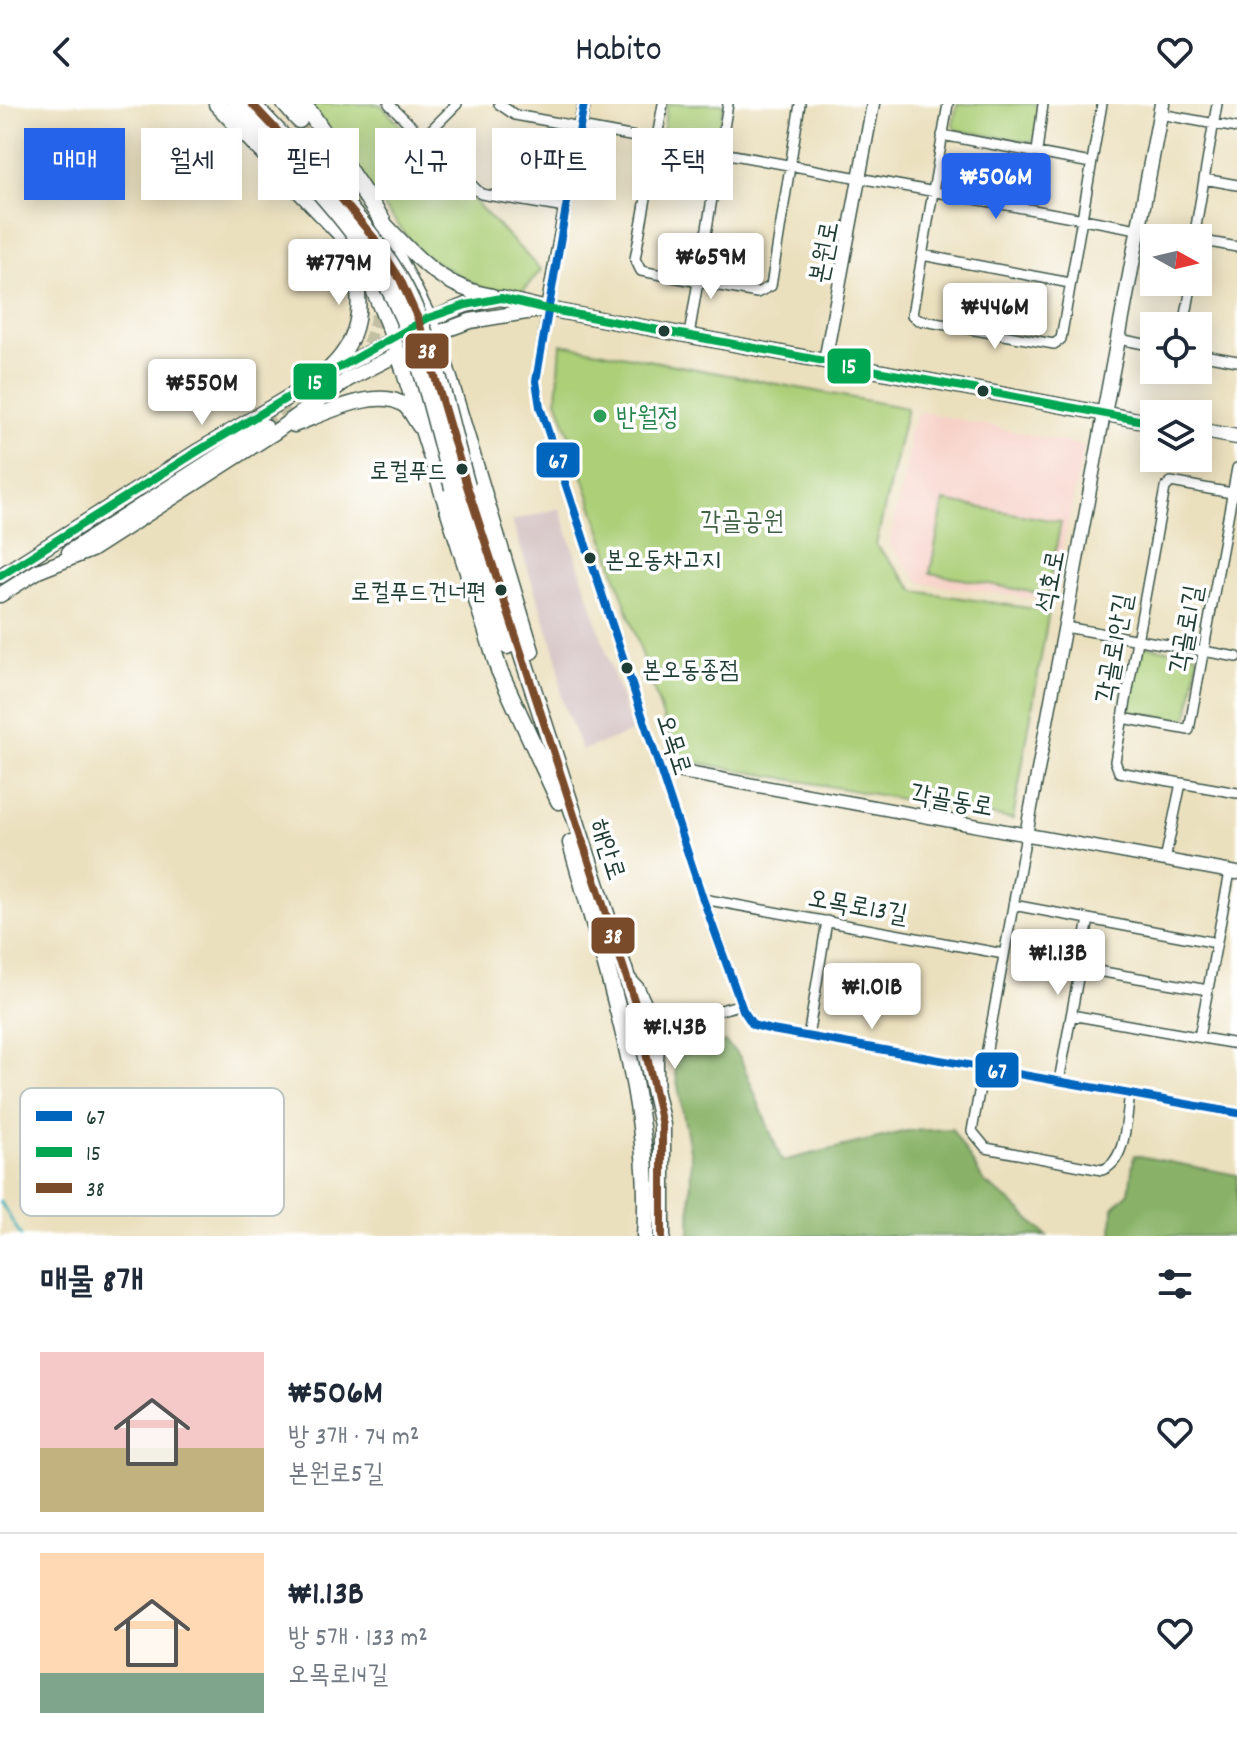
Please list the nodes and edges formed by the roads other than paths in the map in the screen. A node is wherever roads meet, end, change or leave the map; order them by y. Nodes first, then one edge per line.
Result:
1 (217, 104) edge
2 (235, 104) edge
3 (252, 104) edge
4 (285, 104) edge
5 (389, 104) edge
6 (457, 104) edge
7 (499, 104) edge
8 (584, 104) edge
9 (663, 104) edge
10 (728, 104) edge
11 (800, 104) edge
12 (873, 104) edge
13 (948, 104) edge
14 (1043, 104) edge
15 (1102, 104) edge
16 (1217, 104) edge
17 (1161, 109) edge
18 (300, 112) edge
19 (1213, 123) junction
20 (580, 127) junction
21 (263, 128) edge
22 (271, 128) edge
23 (413, 128) edge
24 (433, 128) edge
25 (659, 128) edge
26 (724, 128) edge
27 (1237, 128) edge
28 (942, 135) junction
29 (632, 137) edge
30 (1037, 152) junction
31 (733, 155) edge
32 (1091, 163) junction
33 (791, 166) junction
34 (859, 179) junction
35 (1204, 179) junction
36 (1237, 185) edge
37 (476, 189) edge
38 (932, 193) junction
39 (338, 200) edge
40 (646, 200) edge
41 (712, 200) edge
42 (565, 208) junction
43 (382, 220) junction
44 (1081, 220) junction
45 (1199, 224) edge
46 (1139, 230) junction
47 (339, 232) junction
48 (1212, 243) edge
49 (1237, 247) edge
50 (922, 255) junction
51 (699, 282) junction
52 (1070, 283) junction
53 (501, 298) junction
54 (547, 309) junction
55 (431, 325) junction
56 (689, 335) junction
57 (1119, 339) junction
58 (1140, 343) edge
59 (397, 346) junction
60 (1212, 357) edge
61 (825, 361) junction
62 (1237, 361) edge
63 (446, 370) junction
64 (317, 380) junction
65 (407, 381) junction
66 (1104, 414) junction
67 (1140, 420) edge
68 (270, 429) junction
69 (423, 432) junction
70 (1212, 433) edge
71 (1237, 437) edge
72 (1237, 468) edge
73 (1235, 493) edge
74 (0, 576) edge
75 (0, 595) edge
76 (1065, 627) junction
77 (1137, 639) junction
78 (1203, 651) junction
79 (1237, 657) edge
80 (1122, 718) junction
81 (660, 768) junction
82 (1181, 783) junction
83 (1237, 793) edge
84 (562, 797) junction
85 (1026, 835) junction
86 (1165, 860) junction
87 (1233, 873) edge
88 (703, 899) junction
89 (1013, 905) junction
90 (1089, 919) junction
91 (827, 921) junction
92 (1217, 943) junction
93 (1004, 954) junction
94 (1080, 968) junction
95 (624, 971) junction
96 (1208, 990) junction
97 (741, 1004) junction
98 (1071, 1015) junction
99 (686, 1022) junction
100 (808, 1037) junction
101 (1199, 1037) junction
102 (1237, 1044) edge
103 (983, 1067) junction
104 (1059, 1081) junction
105 (1130, 1094) junction
106 (1237, 1113) edge
107 (660, 1115) junction
108 (645, 1236) edge
109 (662, 1236) edge

1 - 47 main road
2 - 21 main road
3 - 22 main road
4 - 18 main road
5 - 23 street
6 - 24 street
7 - 20 street
8 - 20 street, 오목로
9 - 25 street
10 - 26 street
11 - 33 street
12 - 34 street, 본원로
13 - 28 street
14 - 30 street
15 - 32 street
16 - 19 street
17 - 19 street
17 - 46 main road, 석호로
18 - 43 main road
19 - 27 street
19 - 35 street
20 - 29 street
20 - 42 street, 오목로
28 - 30 street
28 - 38 street
30 - 32 street
31 - 33 street
32 - 44 street
33 - 34 street
33 - 51 street
34 - 38 street
34 - 61 street, 본원로
35 - 36 street
35 - 45 street
37 - 42 street
38 - 44 street
38 - 50 street
39 - 84 main road, 해안로, bridge
40 - 51 street
41 - 51 street
42 - 54 street, 오목로
43 - 53 main road
43 - 55 main road
44 - 46 street
44 - 52 street
46 - 57 main road, 석호로
47 - 59 main road
47 - 64 main road
48 - 49 street
50 - 52 street
50 - 52 street
51 - 56 street
53 - 54 main road
53 - 55 main road
54 - 55 main road
54 - 56 main road
54 - 81 street, 오목로
55 - 59 main road
55 - 63 main road
56 - 61 main road
57 - 58 street
57 - 66 main road, 석호로
59 - 64 main road
59 - 65 main road
59 - 68 main road
60 - 62 street
61 - 66 main road
63 - 65 main road
63 - 84 main road
64 - 74 main road
65 - 69 main road
66 - 67 main road
66 - 76 street, 석호로
68 - 69 main road
68 - 75 main road
69 - 84 main road
70 - 71 main road
72 - 73 street, 각골로1길
73 - 77 street, 각골로1안길
73 - 78 street, 각골로1길
76 - 77 street
76 - 85 street, 석호로
77 - 78 street
77 - 80 street, 각골로1안길
78 - 79 street
78 - 80 street, 각골로1길
80 - 82 street, 각골로1안길
81 - 85 street, 각골동로
81 - 88 street, 오목로
82 - 83 street, 각골로1안길
82 - 86 street
84 - 95 main road, 해안로
84 - 108 main road, 해안로
85 - 86 street, 각골동로
85 - 89 street, 석호로
86 - 87 street, 각골동로
87 - 92 street
88 - 91 street, 오목로13길
88 - 97 street, 오목로
89 - 90 street
89 - 93 street, 석호로
90 - 92 street
90 - 94 street
91 - 93 street, 오목로13길
91 - 100 street
92 - 96 street
93 - 103 street, 석호로
94 - 96 street
94 - 98 street
95 - 99 street
95 - 107 main road, 해안로
96 - 101 street
97 - 99 street
97 - 100 street, 오목로
98 - 101 street
98 - 104 street
99 - 107 street
100 - 103 street, 오목로
101 - 102 street
103 - 104 street, 오목로
103 - 105 street
104 - 105 street, 오목로
105 - 106 street, 오목로
107 - 109 main road, 해안로

